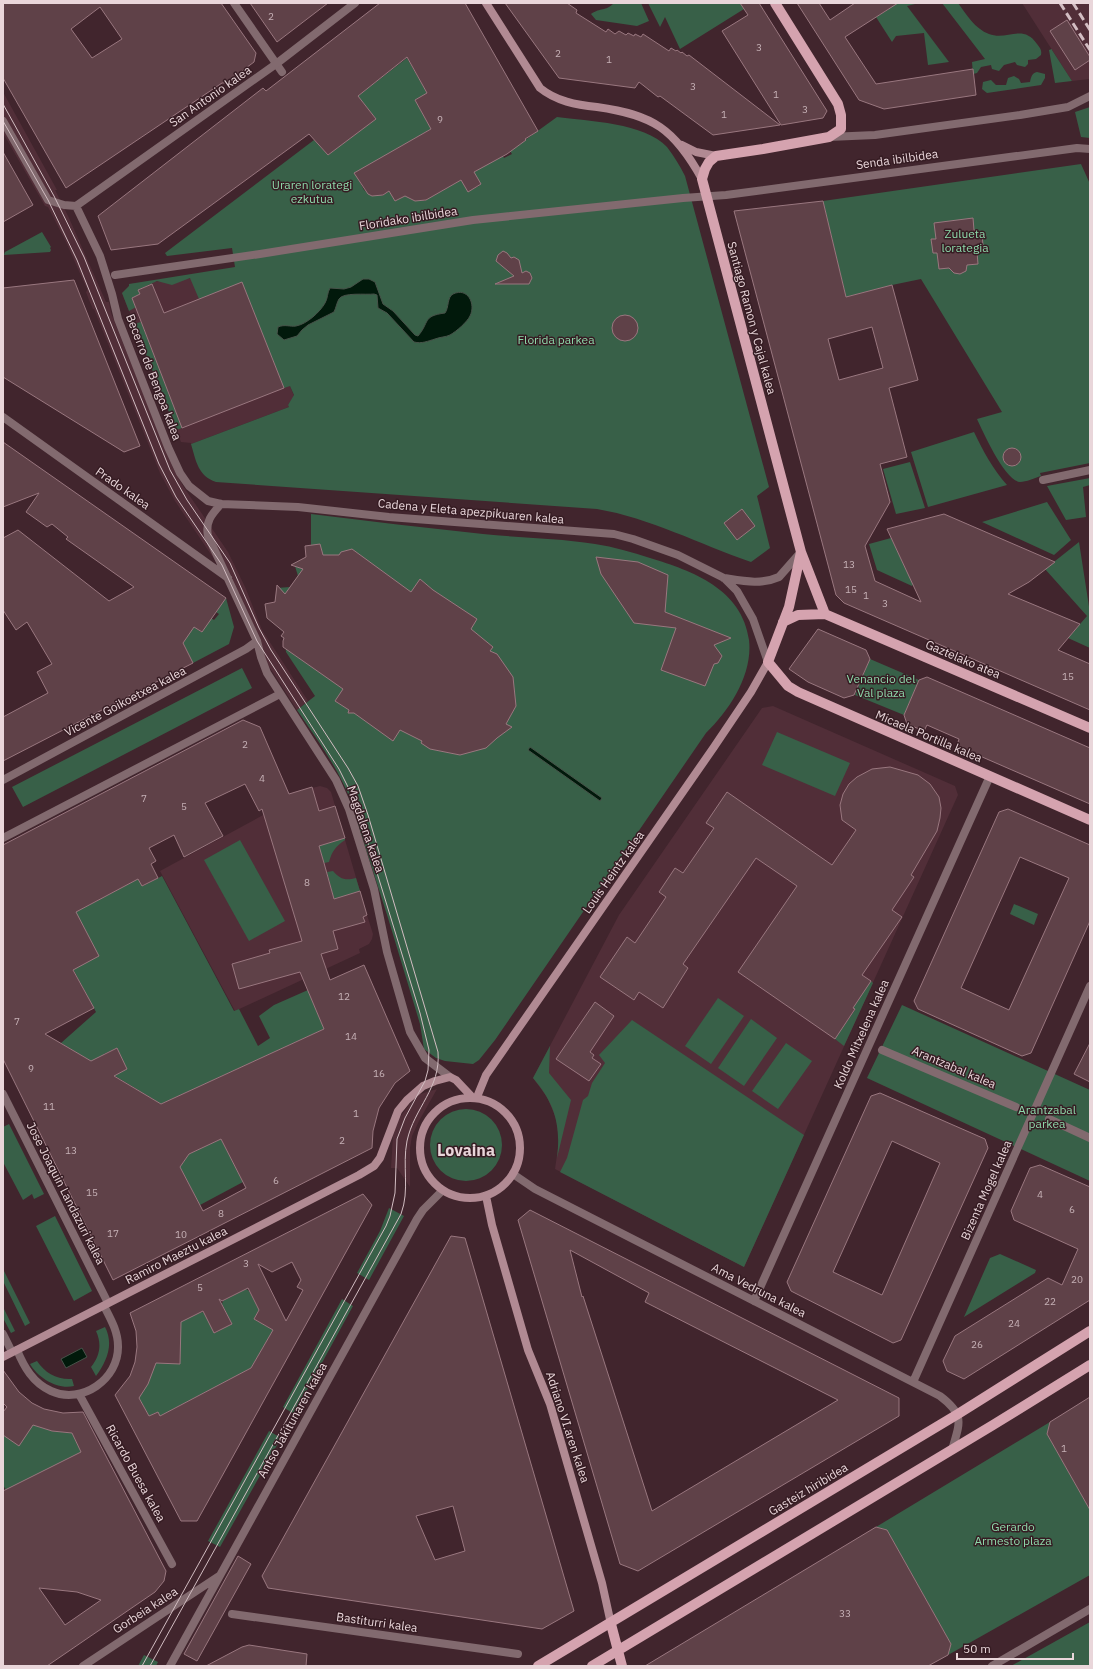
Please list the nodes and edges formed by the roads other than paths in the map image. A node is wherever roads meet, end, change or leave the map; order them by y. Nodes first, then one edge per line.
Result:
1 (234, 3) edge
2 (355, 3) edge
3 (486, 3) edge
4 (775, 3) edge
5 (276, 64) junction
6 (282, 72) dead end
7 (1090, 96) edge
8 (3, 121) edge
9 (829, 137) junction
10 (680, 144) junction
11 (1090, 149) edge
12 (716, 156) junction
13 (702, 179) junction
14 (706, 196) junction
15 (76, 206) junction
16 (115, 275) dead end
17 (3, 417) edge
18 (1090, 470) edge
19 (1043, 480) dead end
20 (208, 501) joint
21 (221, 504) junction
22 (801, 552) junction
23 (229, 578) junction
24 (724, 578) junction
25 (825, 614) junction
26 (783, 622) junction
27 (257, 641) junction
28 (768, 662) junction
29 (280, 694) junction
30 (1090, 728) edge
31 (990, 776) junction
32 (3, 780) edge
33 (1090, 820) edge
34 (3, 838) edge
35 (1090, 986) edge
36 (882, 1050) dead end
37 (450, 1077) junction
38 (3, 1094) edge
39 (475, 1097) junction
40 (1016, 1107) dead end
41 (1049, 1119) dead end
42 (1090, 1138) edge
43 (513, 1174) junction
44 (442, 1191) junction
45 (486, 1196) junction
46 (754, 1301) junction
47 (106, 1304) junction
48 (1090, 1332) edge
49 (3, 1334) edge
50 (15, 1351) junction
51 (3, 1357) edge
52 (1090, 1365) edge
53 (913, 1382) junction
54 (79, 1394) junction
55 (958, 1414) junction
56 (952, 1450) junction
57 (172, 1564) dead end
58 (220, 1575) junction
59 (1090, 1609) edge
60 (232, 1614) dead end
61 (611, 1624) junction
62 (617, 1651) junction
63 (518, 1654) dead end
64 (83, 1666) edge
65 (170, 1666) edge
66 (538, 1666) edge
67 (592, 1666) edge
68 (622, 1666) edge
69 (992, 1666) edge

1 - 5 street
2 - 5 street, San Antonio kalea
3 - 10 main road, Santiago Ramon y Cajal kalea
4 - 9 main road
5 - 6 street
5 - 15 street, San Antonio kalea
7 - 9 street
8 - 15 street
9 - 12 main road
10 - 12 main road
10 - 13 main road, Santiago Ramon y Cajal kalea
11 - 14 street, Senda ibilbidea
12 - 13 main road
13 - 14 main road, Santiago Ramon y Cajal kalea
14 - 16 street, Floridako ibilbidea
14 - 22 main road, Santiago Ramon y Cajal kalea
15 - 20 street, Becerro de Bengoa kalea
17 - 23 street, Prado kalea
18 - 19 street
20 - 21 street, Cadena y Eleta apezpikuaren kalea
21 - 23 street, Magdalena kalea
21 - 24 street, Cadena y Eleta apezpikuaren kalea
22 - 24 street, Cadena y Eleta apezpikuaren kalea
22 - 25 main road
22 - 26 main road, Santiago Ramon y Cajal kalea
23 - 27 street, Magdalena kalea
24 - 28 street, Cadena y Eleta apezpikuaren kalea
25 - 26 main road, Gaztelako atea
25 - 30 main road, Gaztelako atea
26 - 28 main road, Santiago Ramon y Cajal kalea
27 - 29 street, Magdalena kalea
27 - 32 street, Vicente Goikoetxea kalea
28 - 31 main road, Micaela Portilla kalea
28 - 39 main road, Louis Heintz kalea
29 - 34 street
29 - 37 street, Magdalena kalea
31 - 33 main road, Micaela Portilla kalea
31 - 46 street, Koldo Mitxelena kalea
35 - 53 street, Bizenta Mogel kalea
36 - 40 street, Arantzabal kalea
37 - 39 main road, Magdalena kalea
37 - 47 main road, Ramiro Maeztu kalea
38 - 47 street, Jose Joaquin Landazuri kalea
39 - 43 main road
39 - 44 main road
41 - 42 street
43 - 45 main road
43 - 46 street, Ama Vedruna kalea
44 - 45 main road
44 - 58 street, Antso Jakitunaren kalea
45 - 61 main road, Adriano VI.aren kalea
46 - 53 street, Ama Vedruna kalea
47 - 50 main road, Ramiro Maeztu kalea
47 - 54 street, Jose Joaquin Landazuri kalea
48 - 55 main road, Gasteiz hiribidea
49 - 50 street
50 - 51 main road, Ramiro Maeztu kalea
50 - 54 street
52 - 56 main road
53 - 55 street, Ama Vedruna kalea
54 - 57 street, Ricardo Buesa kalea
55 - 56 street
55 - 61 main road, Gasteiz hiribidea
56 - 62 main road
58 - 64 street, Gorbeia kalea
58 - 65 street, Antso Jakitunaren kalea
59 - 69 street
60 - 63 street, Bastiturri kalea
61 - 62 main road, Adriano VI.aren kalea
61 - 66 main road, Gasteiz hiribidea
62 - 67 main road
62 - 68 main road, Adriano VI.aren kalea

